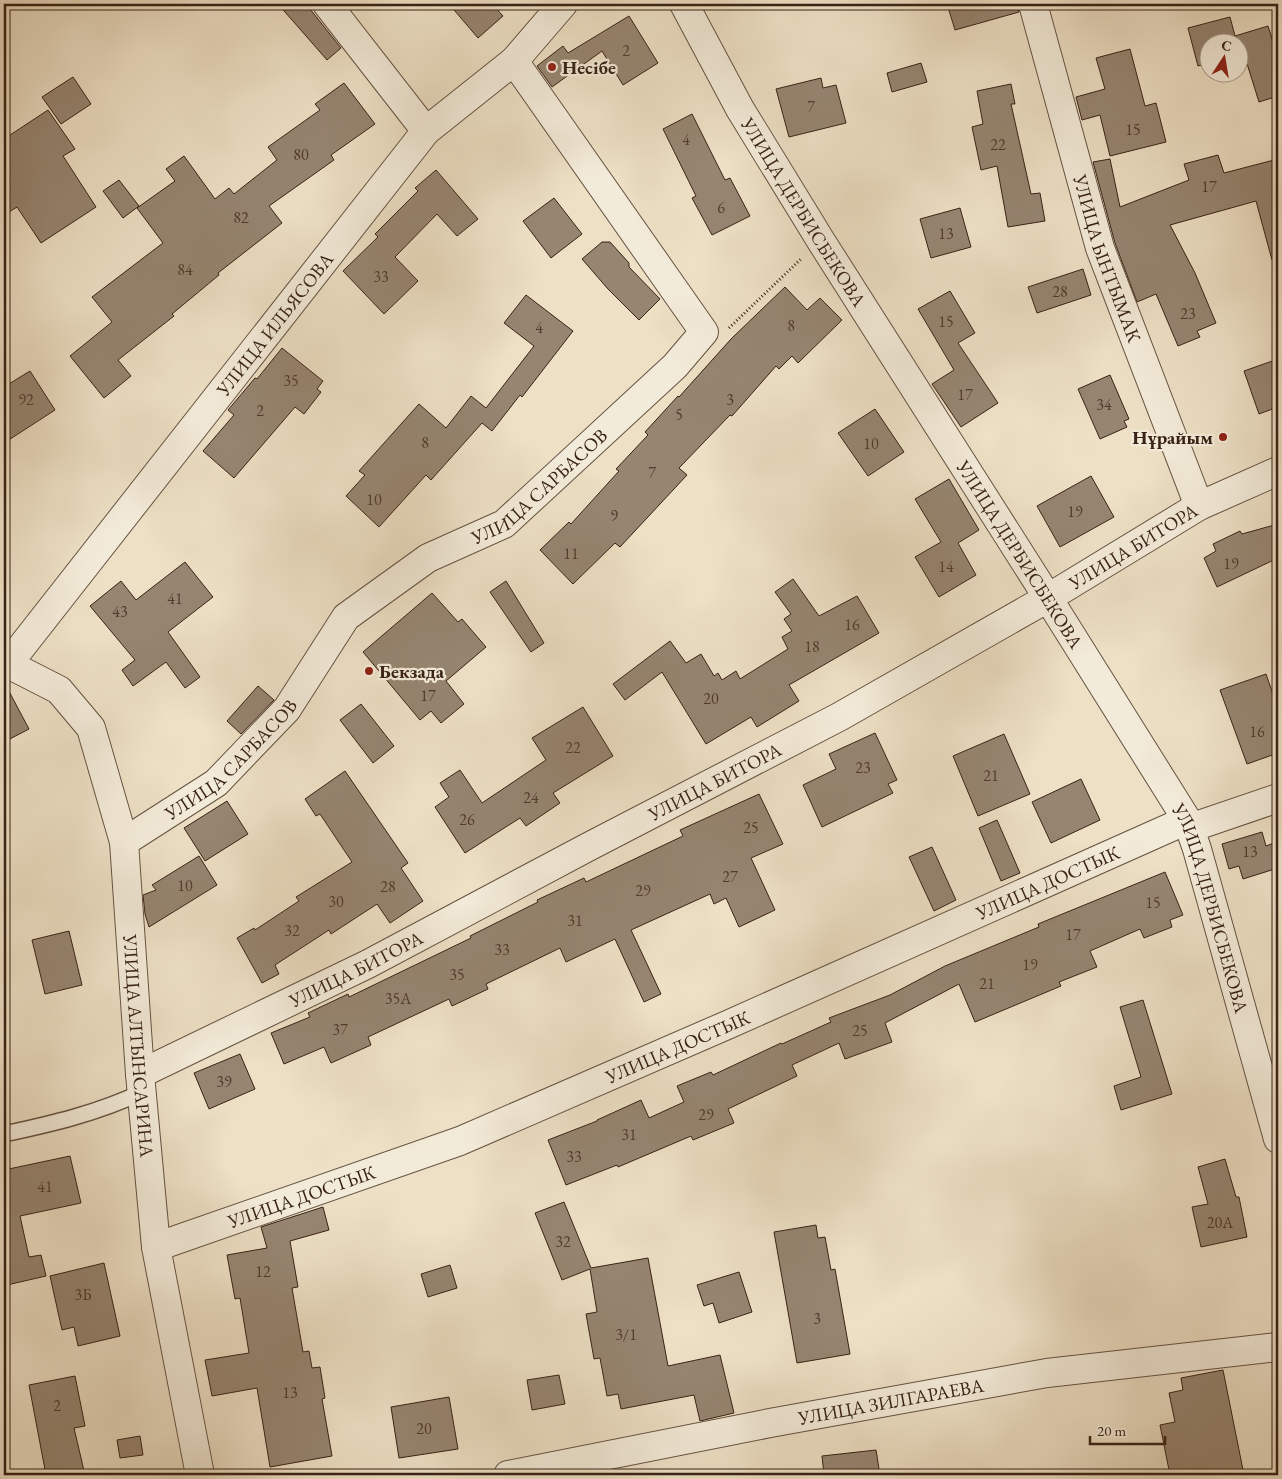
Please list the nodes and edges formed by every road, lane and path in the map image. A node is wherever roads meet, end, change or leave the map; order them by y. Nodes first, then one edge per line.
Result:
1 (327, 4) edge
2 (563, 4) edge
3 (684, 4) edge
4 (1033, 4) edge
5 (514, 61) junction
6 (426, 131) junction
7 (820, 241) junction
8 (704, 332) junction
9 (1278, 471) edge
10 (1199, 506) junction
11 (1048, 598) junction
12 (6, 663) edge
13 (1278, 798) edge
14 (1188, 824) junction
15 (124, 842) junction
16 (141, 1083) junction
17 (4, 1134) edge
18 (1278, 1139) edge
19 (156, 1248) junction
20 (1278, 1347) edge
21 (200, 1475) edge
22 (508, 1475) edge

1 - 6 street
2 - 5 street, УЛИЦА ИЛЬЯСОВА
3 - 7 street, УЛИЦА ДЕРБИСБЕКОВА
4 - 10 street, УЛИЦА ЫНТЫМАК
5 - 6 street, УЛИЦА ИЛЬЯСОВА
5 - 8 street
6 - 12 street, УЛИЦА ИЛЬЯСОВА
7 - 8 path
7 - 11 street, УЛИЦА ДЕРБИСБЕКОВА
8 - 15 street, УЛИЦА САРБАСОВ
9 - 10 street, УЛИЦА БИТОРА
10 - 11 street, УЛИЦА БИТОРА
11 - 14 street, УЛИЦА ДЕРБИСБЕКОВА
11 - 16 street, УЛИЦА БИТОРА
12 - 15 street, УЛИЦА АЛТЫНСАРИНА
13 - 14 street, УЛИЦА ДОСТЫК
14 - 18 street, УЛИЦА ДЕРБИСБЕКОВА
14 - 19 street, УЛИЦА ДОСТЫК
15 - 16 street, УЛИЦА АЛТЫНСАРИНА
16 - 17 lane
16 - 19 street, УЛИЦА АЛТЫНСАРИНА
19 - 21 street, УЛИЦА АЛТЫНСАРИНА
20 - 22 street, УЛИЦА ЗИЛГАРАЕВА

